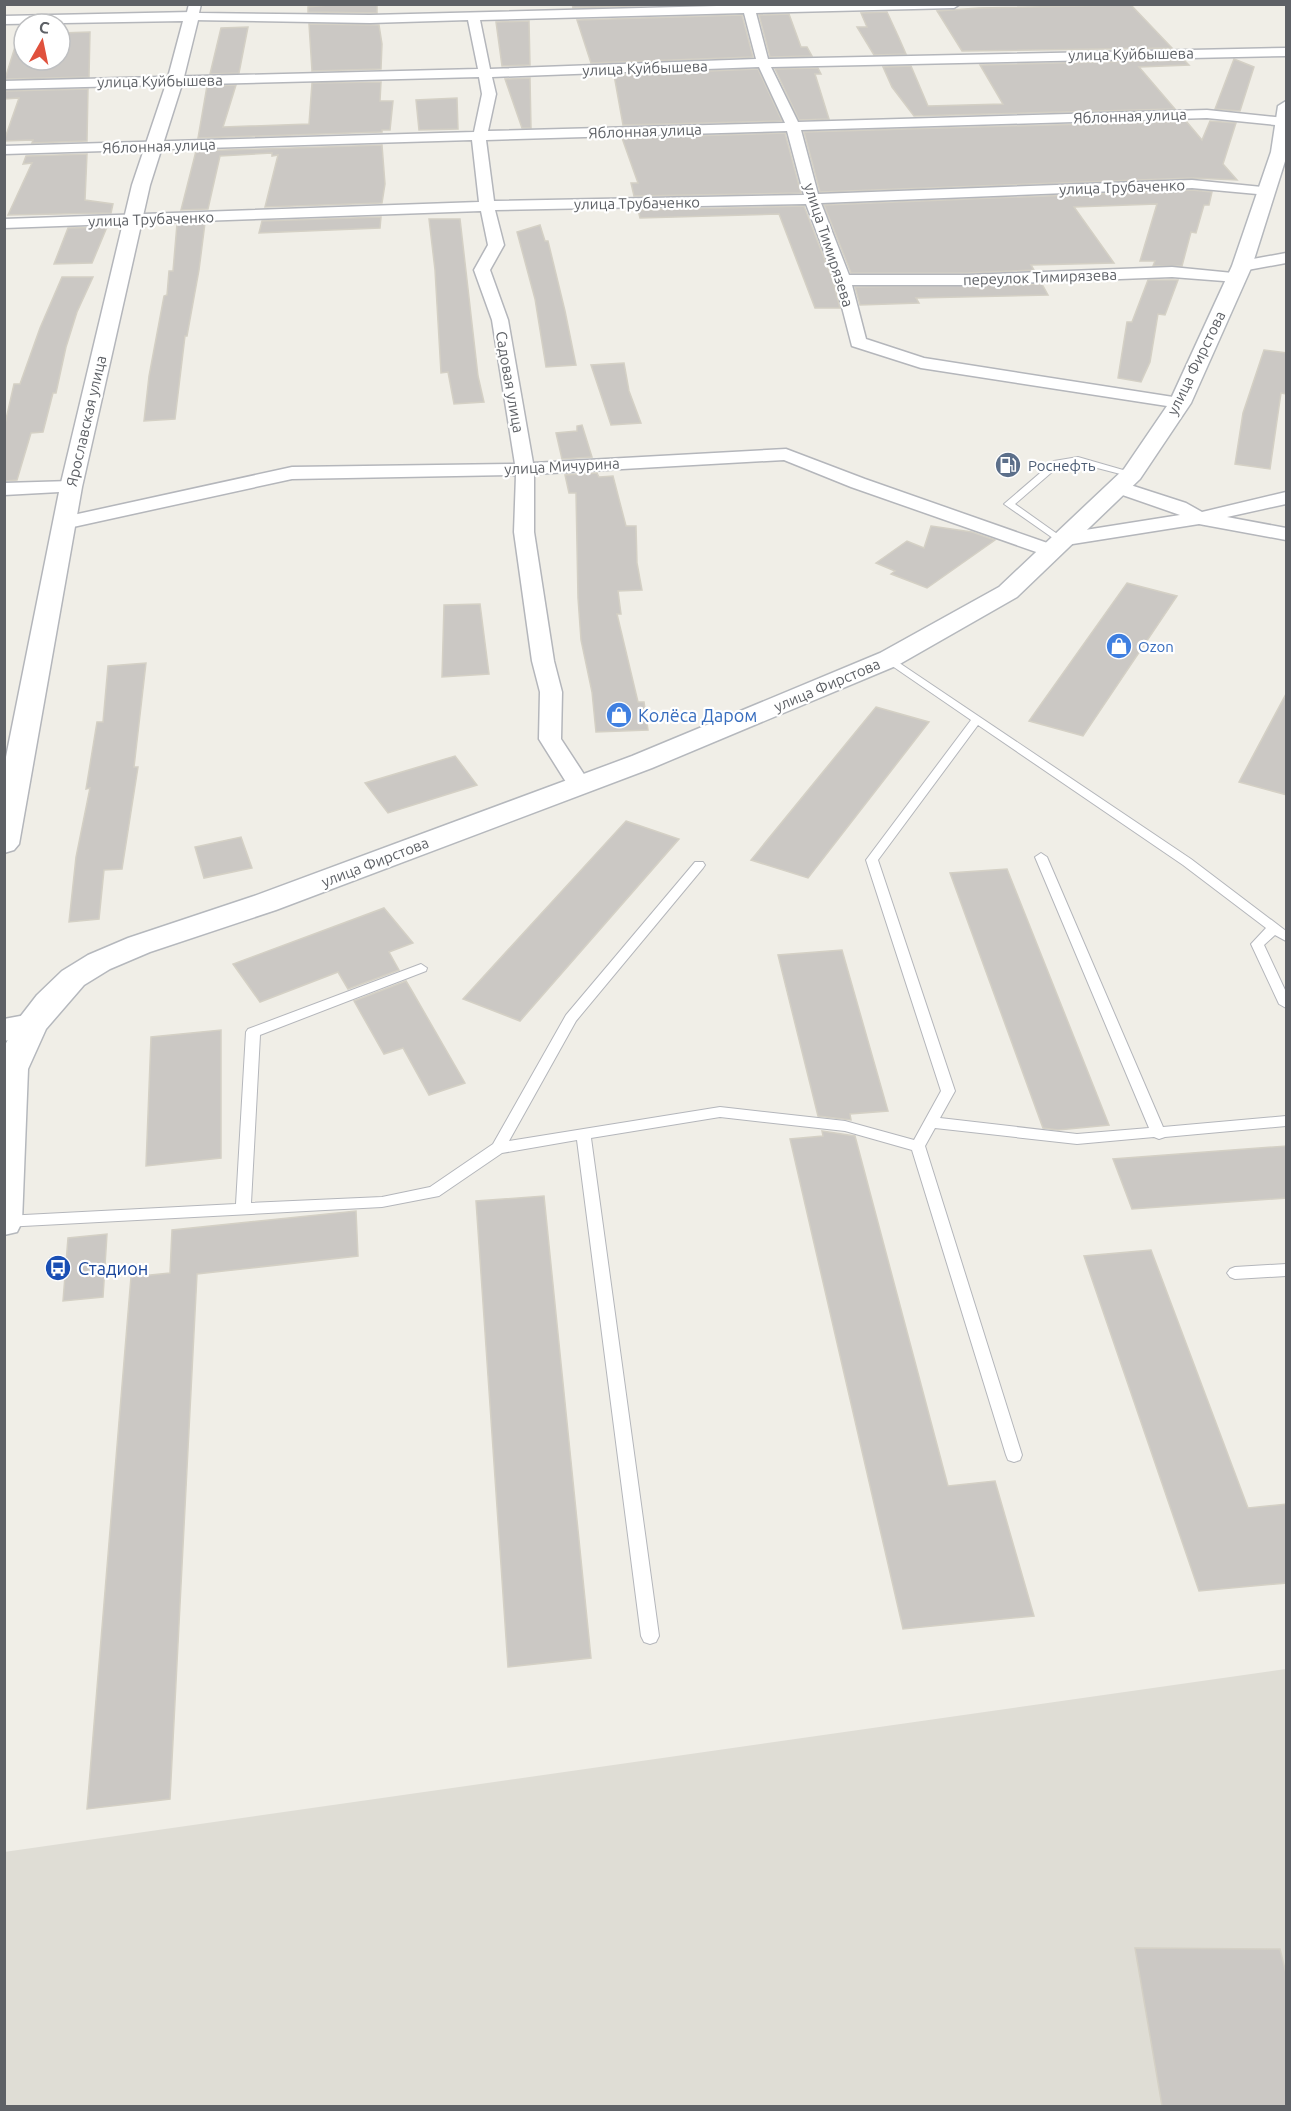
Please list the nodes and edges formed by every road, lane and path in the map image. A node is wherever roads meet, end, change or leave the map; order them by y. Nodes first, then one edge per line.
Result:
1 (954, 4) edge
2 (749, 9) junction
3 (194, 10) edge
4 (473, 15) junction
5 (4, 20) edge
6 (1287, 52) edge
7 (763, 63) junction
8 (484, 73) junction
9 (175, 81) junction
10 (4, 85) edge
11 (1286, 114) edge
12 (793, 126) junction
13 (479, 137) junction
14 (154, 146) junction
15 (4, 150) edge
16 (1268, 191) junction
17 (812, 199) junction
18 (487, 206) junction
19 (133, 220) junction
20 (4, 224) edge
21 (1287, 258) edge
22 (1239, 272) junction
23 (843, 280) junction
24 (1180, 403) junction
25 (525, 468) junction
26 (1125, 480) junction
27 (71, 487) junction
28 (4, 489) edge
29 (1287, 498) edge
30 (1199, 518) junction
31 (64, 523) junction
32 (1287, 534) edge
33 (1055, 545) junction
34 (889, 659) junction
35 (977, 719) junction
36 (579, 785) junction
37 (4, 844) edge
38 (1041, 857) dead end
39 (699, 865) dead end
40 (1274, 928) junction
41 (1287, 937) edge
42 (421, 968) dead end
43 (1287, 1004) edge
44 (18, 1028) edge
45 (8, 1065) edge
46 (1287, 1121) edge
47 (931, 1122) junction
48 (584, 1133) junction
49 (1159, 1134) junction
50 (918, 1146) junction
51 (498, 1148) junction
52 (243, 1209) junction
53 (4, 1222) edge
54 (1287, 1269) edge
55 (1235, 1273) dead end
56 (1014, 1455) dead end
57 (650, 1636) dead end

1 - 2 street
2 - 4 street
2 - 7 street, улица Тимирязева
3 - 4 street
3 - 5 main road
3 - 9 main road, Ярославская улица
4 - 8 street, Садовая улица
6 - 7 street, улица Куйбышева
7 - 8 street, улица Куйбышева
7 - 12 street, улица Тимирязева
8 - 9 street, улица Куйбышева
8 - 13 street, Садовая улица
9 - 10 street, улица Куйбышева
9 - 14 main road, Ярославская улица
11 - 12 street, Яблонная улица
11 - 16 main road, улица Фирстова
12 - 13 street, Яблонная улица
12 - 17 street, улица Тимирязева
13 - 14 street, Яблонная улица
13 - 18 street, Садовая улица
14 - 15 street, Яблонная улица
14 - 19 main road, Ярославская улица
16 - 17 street, улица Трубаченко
16 - 22 main road, улица Фирстова
17 - 18 street, улица Трубаченко
17 - 23 street, улица Тимирязева
18 - 19 street, улица Трубаченко
18 - 25 street, Садовая улица
19 - 20 street, улица Трубаченко
19 - 27 main road, Ярославская улица
21 - 22 street, переулок Тимирязева
22 - 23 street, переулок Тимирязева
22 - 24 main road, улица Фирстова
23 - 24 street, улица Тимирязева
24 - 26 main road, улица Фирстова
25 - 31 street, улица Мичурина
25 - 33 street, улица Мичурина
25 - 36 street, Садовая улица
26 - 30 street
26 - 33 main road, улица Фирстова
26 - 33 lane
27 - 28 street
27 - 31 main road, Ярославская улица
29 - 30 street
30 - 32 street
30 - 33 street
31 - 37 main road, Ярославская улица
33 - 34 main road, улица Фирстова
34 - 35 lane
34 - 36 main road, улица Фирстова
35 - 40 lane
35 - 47 lane
36 - 44 main road, улица Фирстова
38 - 49 lane
39 - 51 lane
40 - 41 lane
40 - 43 lane
42 - 52 lane
44 - 45 main road, улица Фирстова
45 - 53 main road
46 - 49 lane
47 - 49 lane
47 - 50 lane
48 - 50 lane
48 - 51 lane
48 - 57 lane
50 - 56 lane
51 - 52 lane
52 - 53 lane
54 - 55 lane

